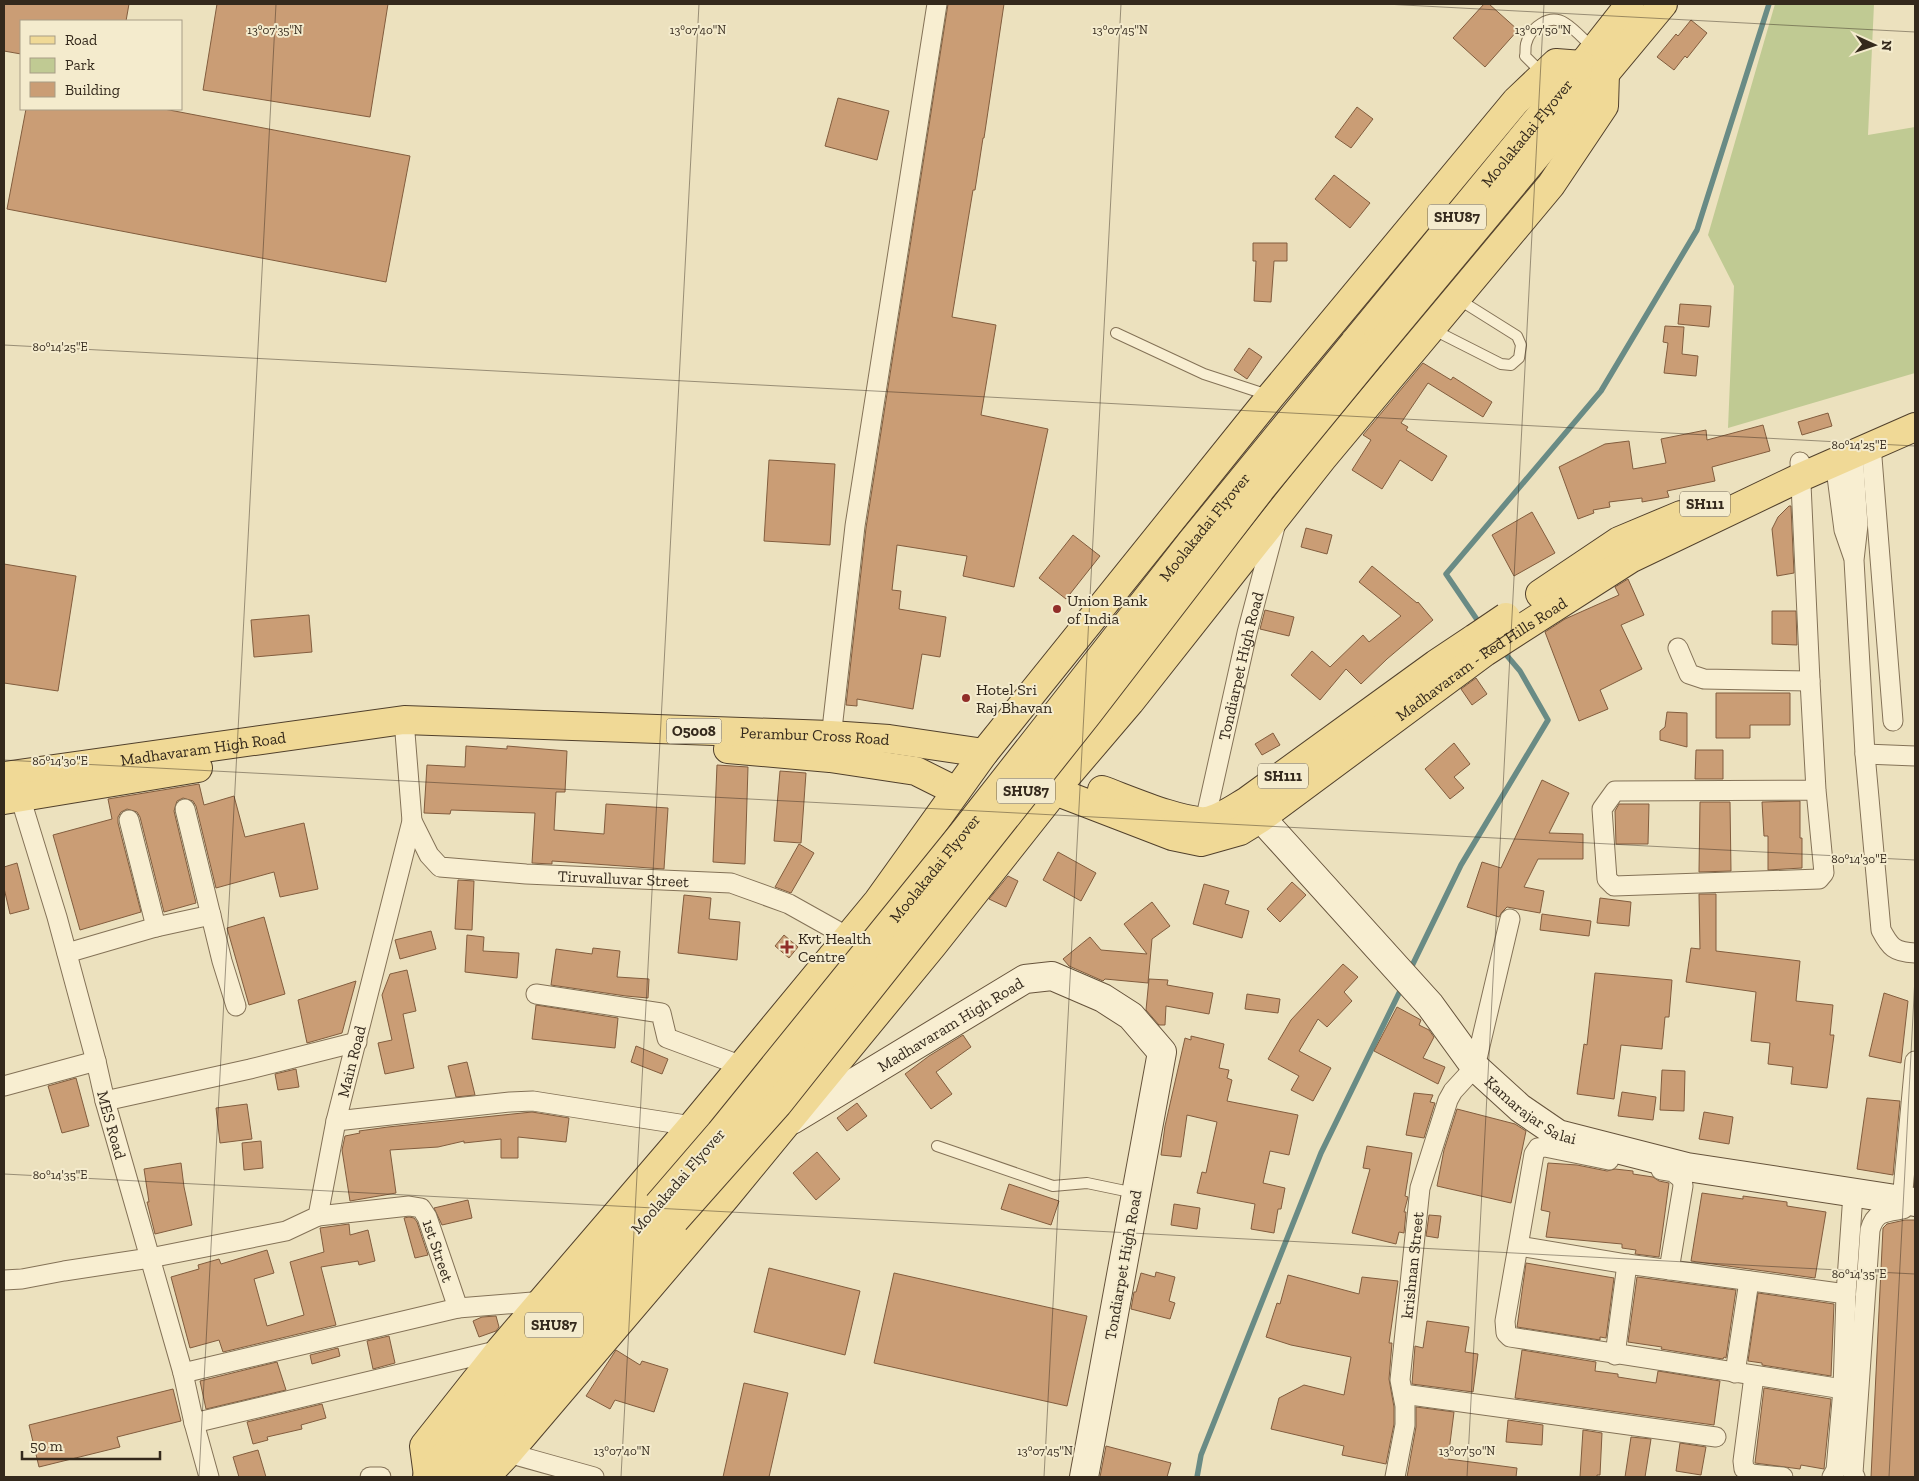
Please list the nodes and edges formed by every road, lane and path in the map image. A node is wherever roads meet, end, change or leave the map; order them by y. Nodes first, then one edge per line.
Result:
1 (937, 4) edge
2 (1630, 4) edge
3 (1663, 4) edge
4 (1594, 63) junction
5 (1544, 75) junction
6 (1457, 298) junction
7 (1431, 328) junction
8 (1116, 333) dead end
9 (1271, 396) junction
10 (1915, 408) edge
11 (1915, 427) edge
12 (1853, 453) junction
13 (1801, 470) junction
14 (1279, 513) junction
15 (1480, 645) junction
16 (1678, 648) dead end
17 (1066, 653) junction
18 (1810, 680) junction
19 (1130, 702) junction
20 (1893, 721) dead end
21 (405, 728) junction
22 (830, 746) junction
23 (984, 753) junction
24 (1865, 754) junction
25 (1915, 756) edge
26 (1060, 784) junction
27 (10, 787) edge
28 (1816, 790) junction
29 (956, 791) junction
30 (185, 809) dead end
31 (1262, 818) junction
32 (129, 820) dead end
33 (412, 821) junction
34 (1205, 821) junction
35 (878, 901) junction
36 (211, 915) junction
37 (1510, 920) dead end
38 (156, 927) junction
39 (848, 937) junction
40 (933, 945) junction
41 (67, 953) junction
42 (1915, 953) edge
43 (536, 994) dead end
44 (236, 1006) dead end
45 (357, 1042) junction
46 (1162, 1052) joint
47 (96, 1061) junction
48 (1915, 1061) edge
49 (742, 1066) junction
50 (1475, 1067) junction
51 (4, 1086) edge
52 (105, 1101) junction
53 (336, 1121) junction
54 (786, 1123) junction
55 (692, 1126) junction
56 (937, 1146) dead end
57 (1136, 1193) junction
58 (1853, 1194) junction
59 (1908, 1201) edge
60 (318, 1216) junction
61 (1519, 1246) junction
62 (150, 1258) junction
63 (1627, 1264) junction
64 (1669, 1270) junction
65 (4, 1280) edge
66 (1749, 1281) junction
67 (1846, 1294) junction
68 (544, 1301) junction
69 (458, 1308) junction
70 (500, 1350) junction
71 (1615, 1355) junction
72 (1735, 1373) junction
73 (183, 1374) junction
74 (1754, 1376) junction
75 (1843, 1389) junction
76 (1403, 1394) junction
77 (194, 1423) junction
78 (1716, 1436) dead end
79 (508, 1453) junction
80 (209, 1477) edge
81 (370, 1477) edge
82 (381, 1477) edge
83 (442, 1477) edge
84 (594, 1477) edge
85 (1084, 1477) edge
86 (1394, 1477) edge
87 (1783, 1477) edge
88 (1832, 1477) edge
89 (1855, 1477) edge

1 - 22 street
2 - 4 main road, SHU87
3 - 4 main road, SHU87
4 - 5 main road
4 - 5 lane
4 - 6 main road
4 - 83 main road, Moolakadai Flyover / SHU87, bridge
5 - 9 main road
6 - 7 main road
6 - 7 lane
7 - 14 main road
8 - 9 lane
9 - 17 main road
10 - 13 main road, Madhavaram - Red Hills Road / SH111
11 - 12 main road, Madhavaram - Red Hills Road / SH111
12 - 13 main road, Madhavaram - Red Hills Road / SH111
12 - 20 street
12 - 24 street
13 - 15 main road, Madhavaram - Red Hills Road / SH111, bridge
13 - 18 street
14 - 19 main road
14 - 34 street, Tondiarpet High Road
15 - 31 main road, Madhavaram - Red Hills Road / SH111
15 - 34 main road, Madhavaram - Red Hills Road / SH111
16 - 18 street
17 - 19 main road
17 - 23 main road
18 - 28 street
19 - 26 main road
21 - 22 main road, Perambur Cross Road / O5008
21 - 27 main road, Madhavaram High Road
21 - 33 street, Main Road
22 - 23 main road, Perambur Cross Road / O5008
22 - 29 main road, Perambur Cross Road / O5008
23 - 29 main road
24 - 25 street
24 - 42 street
26 - 31 main road, Madhavaram - Red Hills Road / SH111
26 - 34 main road
26 - 40 main road
27 - 41 street, MES Road
28 - 28 street
29 - 35 main road
30 - 36 street
31 - 50 street, Kamarajar Salai
32 - 38 street
33 - 39 street, Tiruvalluvar Street
33 - 45 street, Main Road
35 - 39 main road
35 - 40 main road
36 - 38 street
36 - 44 street
37 - 50 street
38 - 41 street
39 - 49 main road
40 - 54 main road
41 - 47 street, MES Road
43 - 49 street
45 - 52 street
45 - 53 street, Main Road
46 - 54 street, Madhavaram High Road
46 - 57 street, Tondiarpet High Road
47 - 51 street
47 - 52 street, MES Road
48 - 59 street
49 - 55 main road
50 - 58 street, Kamarajar Salai
50 - 76 street, krishnan Street
52 - 62 street, MES Road
53 - 55 street
53 - 60 street, Main Road
54 - 79 main road
55 - 68 main road
56 - 57 lane
57 - 85 street, Tondiarpet High Road
58 - 59 street, Kamarajar Salai
58 - 67 street
59 - 89 street
60 - 62 street
60 - 69 street, 1st Street
61 - 63 street
61 - 64 street
61 - 71 street
62 - 65 street
62 - 73 street, MES Road
63 - 64 street
63 - 71 street
64 - 66 street
66 - 67 street
66 - 72 street
67 - 75 street
68 - 69 street
68 - 70 main road
69 - 73 street
70 - 77 street
70 - 83 main road
71 - 72 street
72 - 74 street
73 - 77 street, MES Road
74 - 75 street
74 - 87 street
75 - 88 street
76 - 78 street
76 - 86 street, krishnan Street
77 - 80 street, MES Road
79 - 83 main road
79 - 84 street
81 - 82 street

